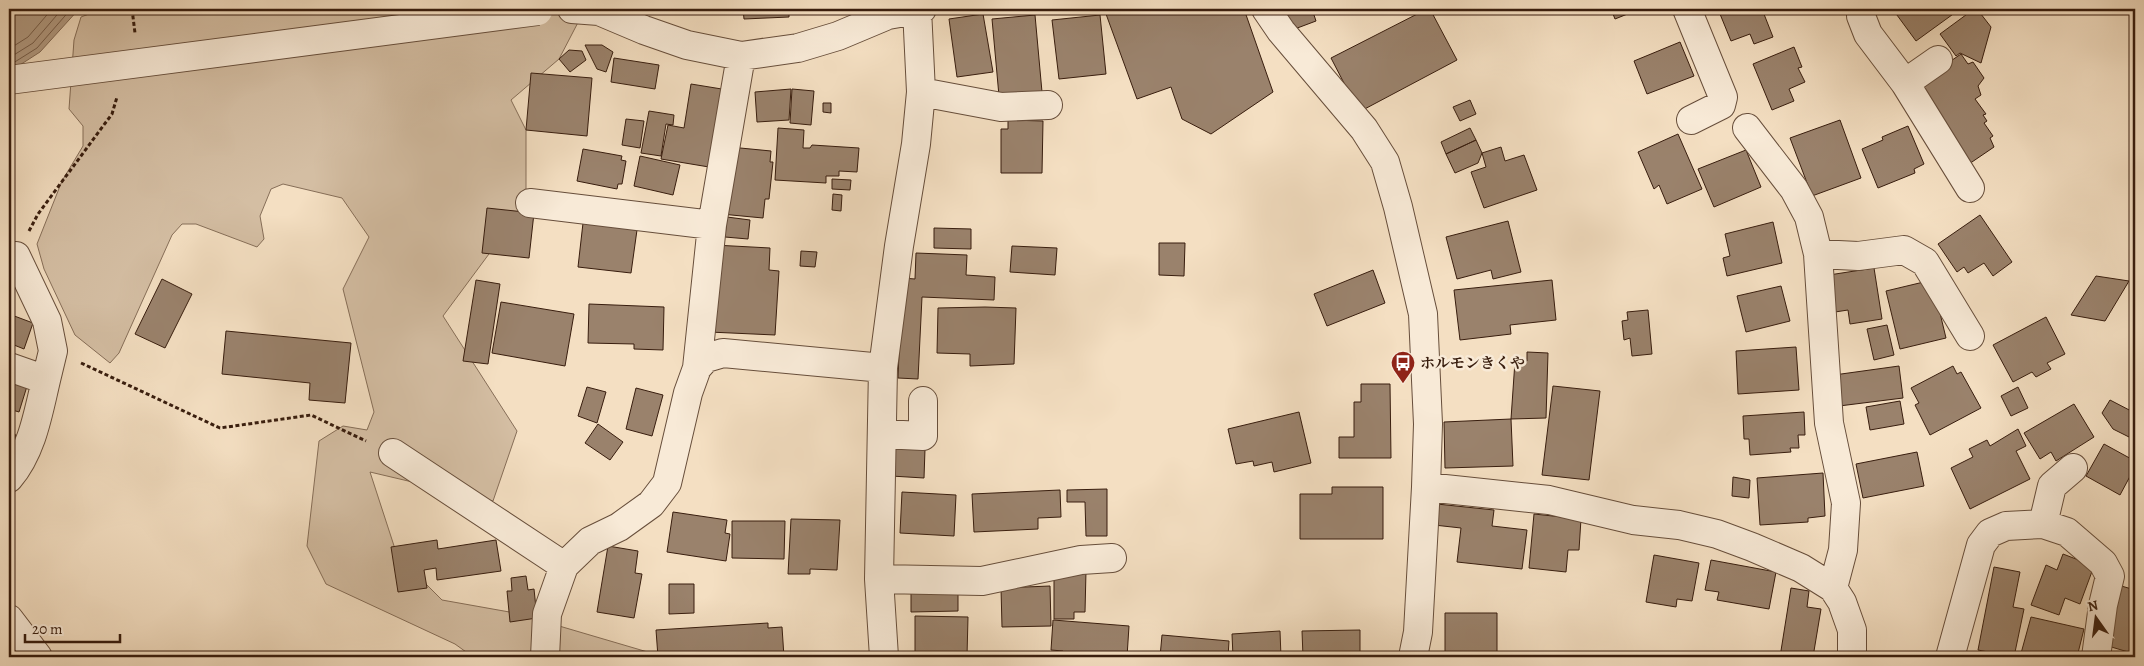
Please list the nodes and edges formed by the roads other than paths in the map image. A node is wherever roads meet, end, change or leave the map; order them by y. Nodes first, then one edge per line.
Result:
1 (572, 9) edge
2 (919, 9) edge
3 (1266, 9) edge
4 (1687, 9) edge
5 (1861, 9) edge
6 (550, 10) edge
7 (741, 56) junction
8 (1938, 60) dead end
9 (9, 80) edge
10 (1905, 84) junction
11 (921, 92) junction
12 (1048, 105) dead end
13 (1691, 120) dead end
14 (1747, 128) dead end
15 (1970, 188) dead end
16 (530, 203) dead end
17 (712, 225) junction
18 (1818, 254) junction
19 (16, 256) road end
20 (1970, 336) dead end
21 (9, 367) edge
22 (697, 368) junction
23 (883, 368) junction
24 (46, 380) junction
25 (923, 401) dead end
26 (882, 434) junction
27 (393, 454) road end
28 (2073, 468) dead end
29 (9, 478) edge
30 (1426, 487) junction
31 (2043, 524) junction
32 (1112, 558) dead end
33 (564, 566) junction
34 (879, 579) junction
35 (1833, 588) junction
36 (9, 619) edge
37 (38, 657) edge
38 (545, 657) edge
39 (884, 657) edge
40 (1413, 657) edge
41 (1852, 657) edge
42 (1950, 657) edge
43 (2096, 657) edge

1 - 7 street
2 - 7 street
2 - 11 street
3 - 30 street
4 - 13 street
5 - 10 street
6 - 9 street, bridge
7 - 17 street
8 - 10 street
10 - 15 street
11 - 12 street
11 - 23 street
14 - 18 street
16 - 17 street
17 - 22 street
18 - 20 street
18 - 35 street
19 - 24 street
21 - 24 street
22 - 23 street
22 - 33 street
23 - 26 street
24 - 29 street
25 - 26 street
26 - 34 street
27 - 33 street
28 - 31 street
30 - 35 street
30 - 40 street
31 - 42 street
31 - 43 street
32 - 34 street
33 - 38 street
34 - 39 street
35 - 41 street
36 - 37 street

